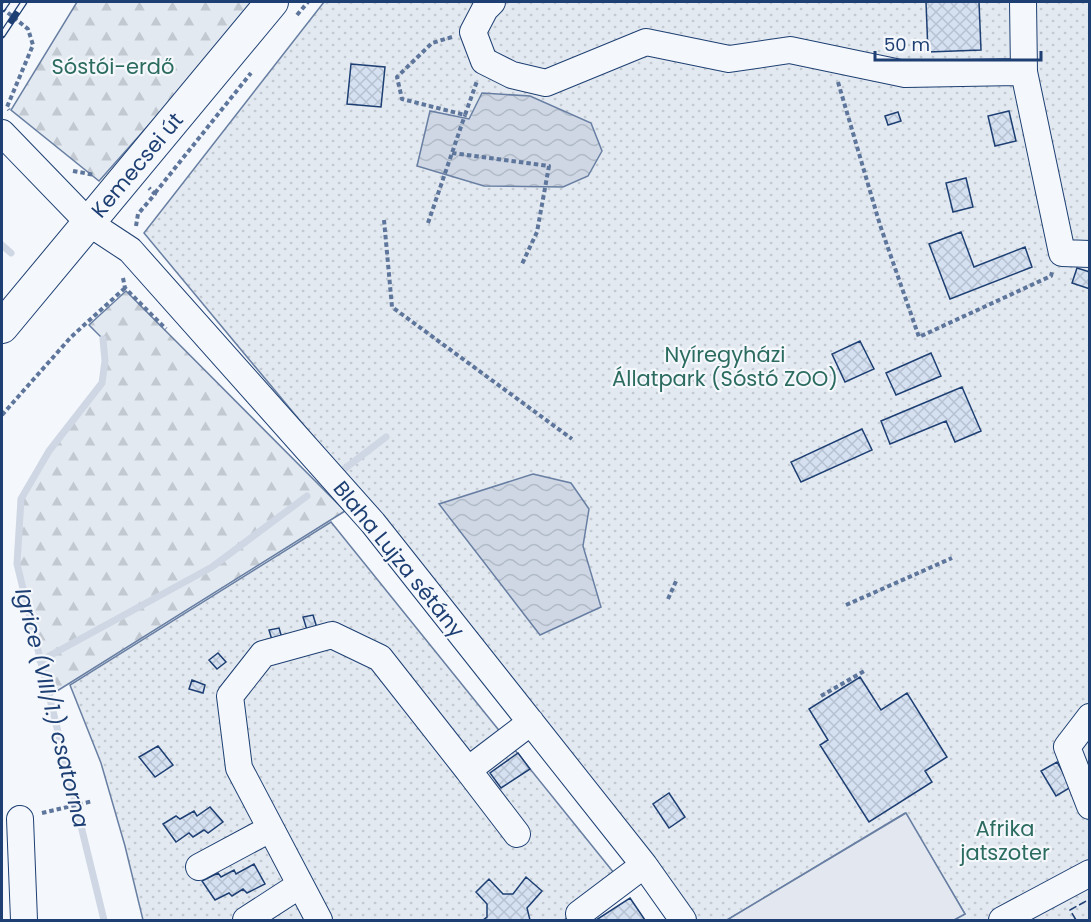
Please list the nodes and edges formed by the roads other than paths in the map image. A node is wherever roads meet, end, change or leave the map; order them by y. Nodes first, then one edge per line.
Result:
1 (492, 2) edge
2 (1023, 2) edge
3 (282, 11) edge
4 (1024, 72) junction
5 (7, 124) edge
6 (89, 223) junction
7 (1089, 254) edge
8 (2, 327) edge
9 (1089, 717) edge
10 (531, 722) junction
11 (468, 770) junction
12 (1089, 806) edge
13 (20, 819) dead end
14 (270, 829) junction
15 (517, 834) dead end
16 (644, 865) junction
17 (199, 867) dead end
18 (1089, 873) edge
19 (300, 885) junction
20 (579, 914) dead end
21 (24, 921) edge
22 (246, 921) edge
23 (319, 921) edge
24 (683, 921) edge
25 (1002, 921) edge

1 - 4 street
2 - 4 street
3 - 6 main road, Kemecsei út
4 - 7 street
5 - 6 street, Blaha Lujza sétány
6 - 8 main road, Kemecsei út
6 - 10 street, Blaha Lujza sétány
9 - 12 street
10 - 11 street
10 - 16 street, Blaha Lujza sétány
11 - 14 street
11 - 15 street
13 - 21 street
14 - 17 street
14 - 19 street
16 - 20 street
16 - 24 street, Blaha Lujza sétány
18 - 25 street
19 - 22 street
19 - 23 street

